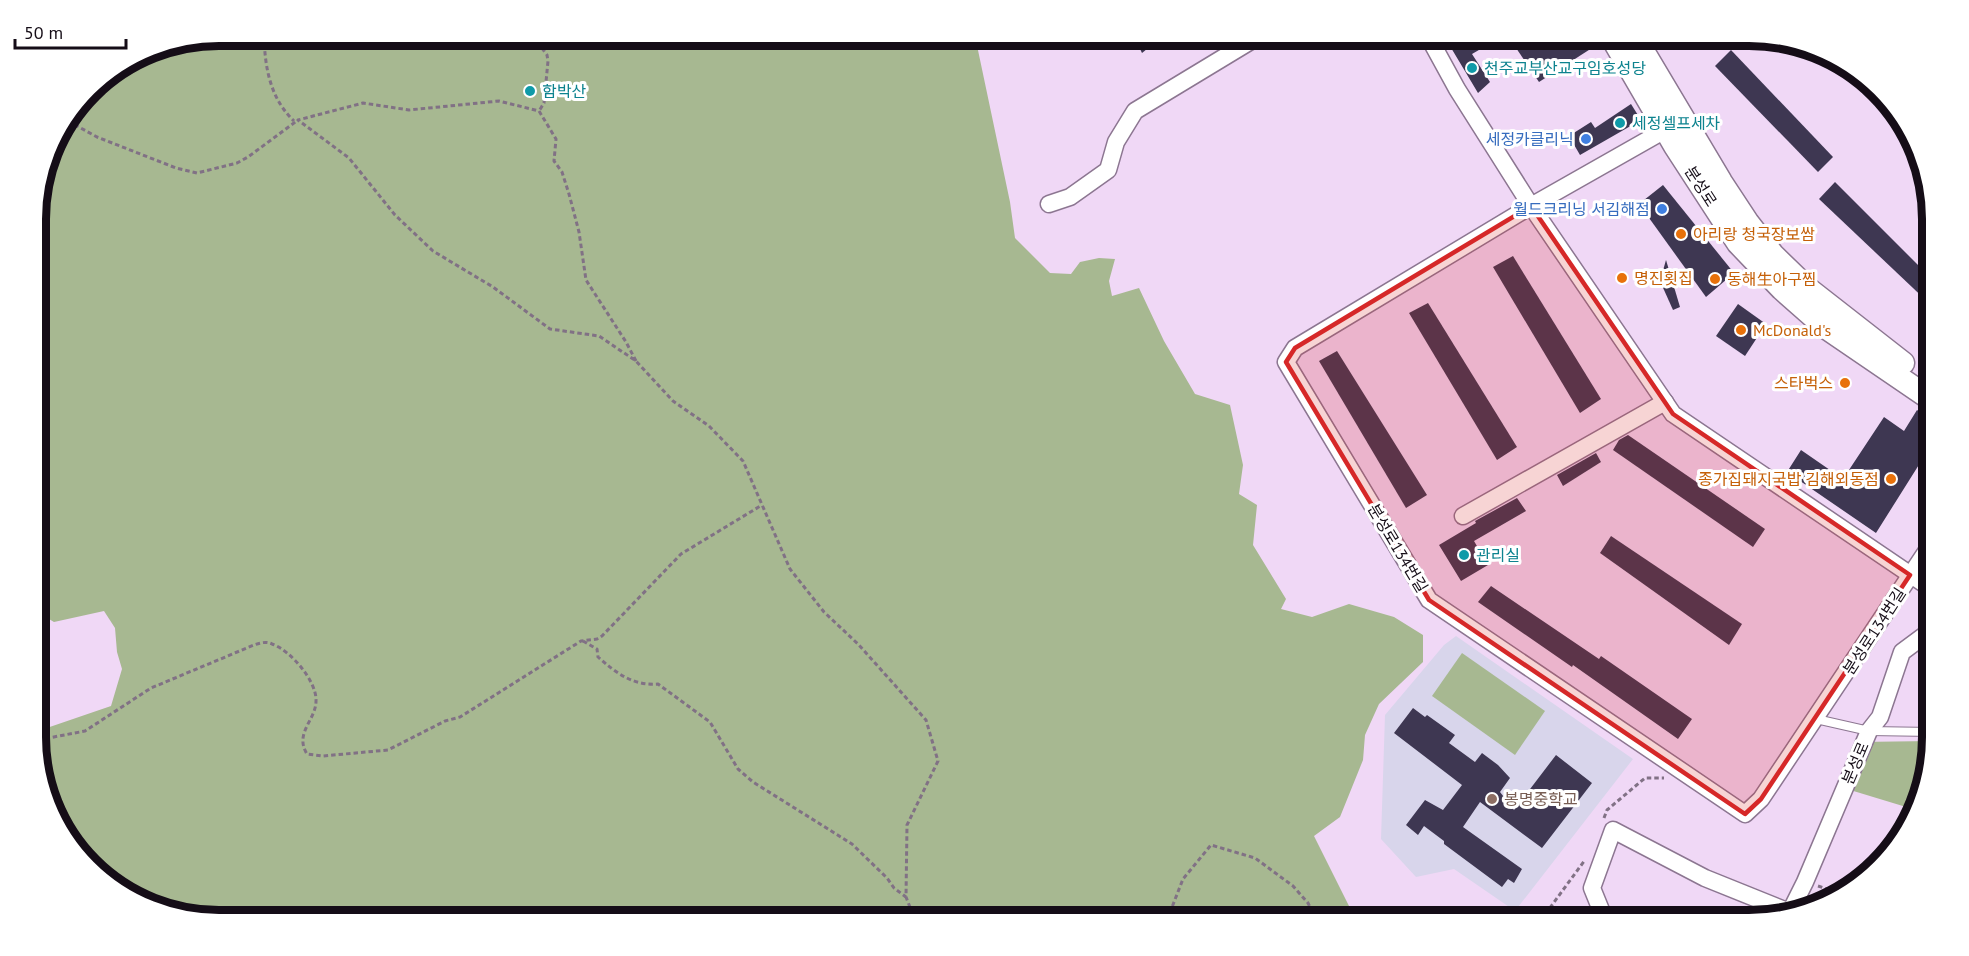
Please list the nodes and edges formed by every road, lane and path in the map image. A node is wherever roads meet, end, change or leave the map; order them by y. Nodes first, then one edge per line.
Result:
1 (264, 46) edge
2 (540, 46) edge
3 (1242, 46) edge
4 (1433, 46) edge
5 (1617, 46) edge
6 (1640, 46) edge
7 (539, 111) junction
8 (296, 120) junction
9 (75, 125) edge
10 (1665, 130) junction
11 (1049, 204) dead end
12 (1531, 206) junction
13 (1913, 354) dead end
14 (1922, 360) edge
15 (636, 361) junction
16 (1922, 375) edge
17 (1922, 393) edge
18 (1665, 402) junction
19 (762, 505) junction
20 (1463, 516) dead end
21 (1922, 558) edge
22 (1910, 575) junction
23 (1922, 583) edge
24 (1922, 637) edge
25 (581, 641) junction
26 (1816, 719) junction
27 (1869, 731) junction
28 (1922, 732) edge
29 (46, 738) edge
30 (1805, 882) junction
31 (1829, 890) edge
32 (906, 897) junction
33 (1792, 905) edge
34 (1780, 907) edge
35 (1171, 909) edge
36 (1311, 909) edge
37 (1601, 909) edge
38 (911, 910) edge

1 - 8 path
2 - 7 path
3 - 11 street
4 - 12 street
5 - 10 main road, 분성로
6 - 16 main road, 분성로
7 - 8 path
7 - 15 path
8 - 9 path
8 - 15 path
10 - 12 street, 분성로134번길
10 - 17 main road, 분성로
12 - 18 street
12 - 26 street, 분성로134번길
13 - 14 path
15 - 19 path
18 - 20 street
18 - 22 street
19 - 25 path
19 - 32 path
21 - 22 street, 분성로134번길
22 - 23 street
22 - 26 street, 분성로134번길
24 - 27 street, 분성로
25 - 29 path
25 - 32 path
26 - 27 lane
27 - 28 lane
27 - 30 street, 분성로
30 - 31 path
30 - 33 street, 분성로
32 - 38 path
34 - 37 street, 분성로
35 - 36 path

